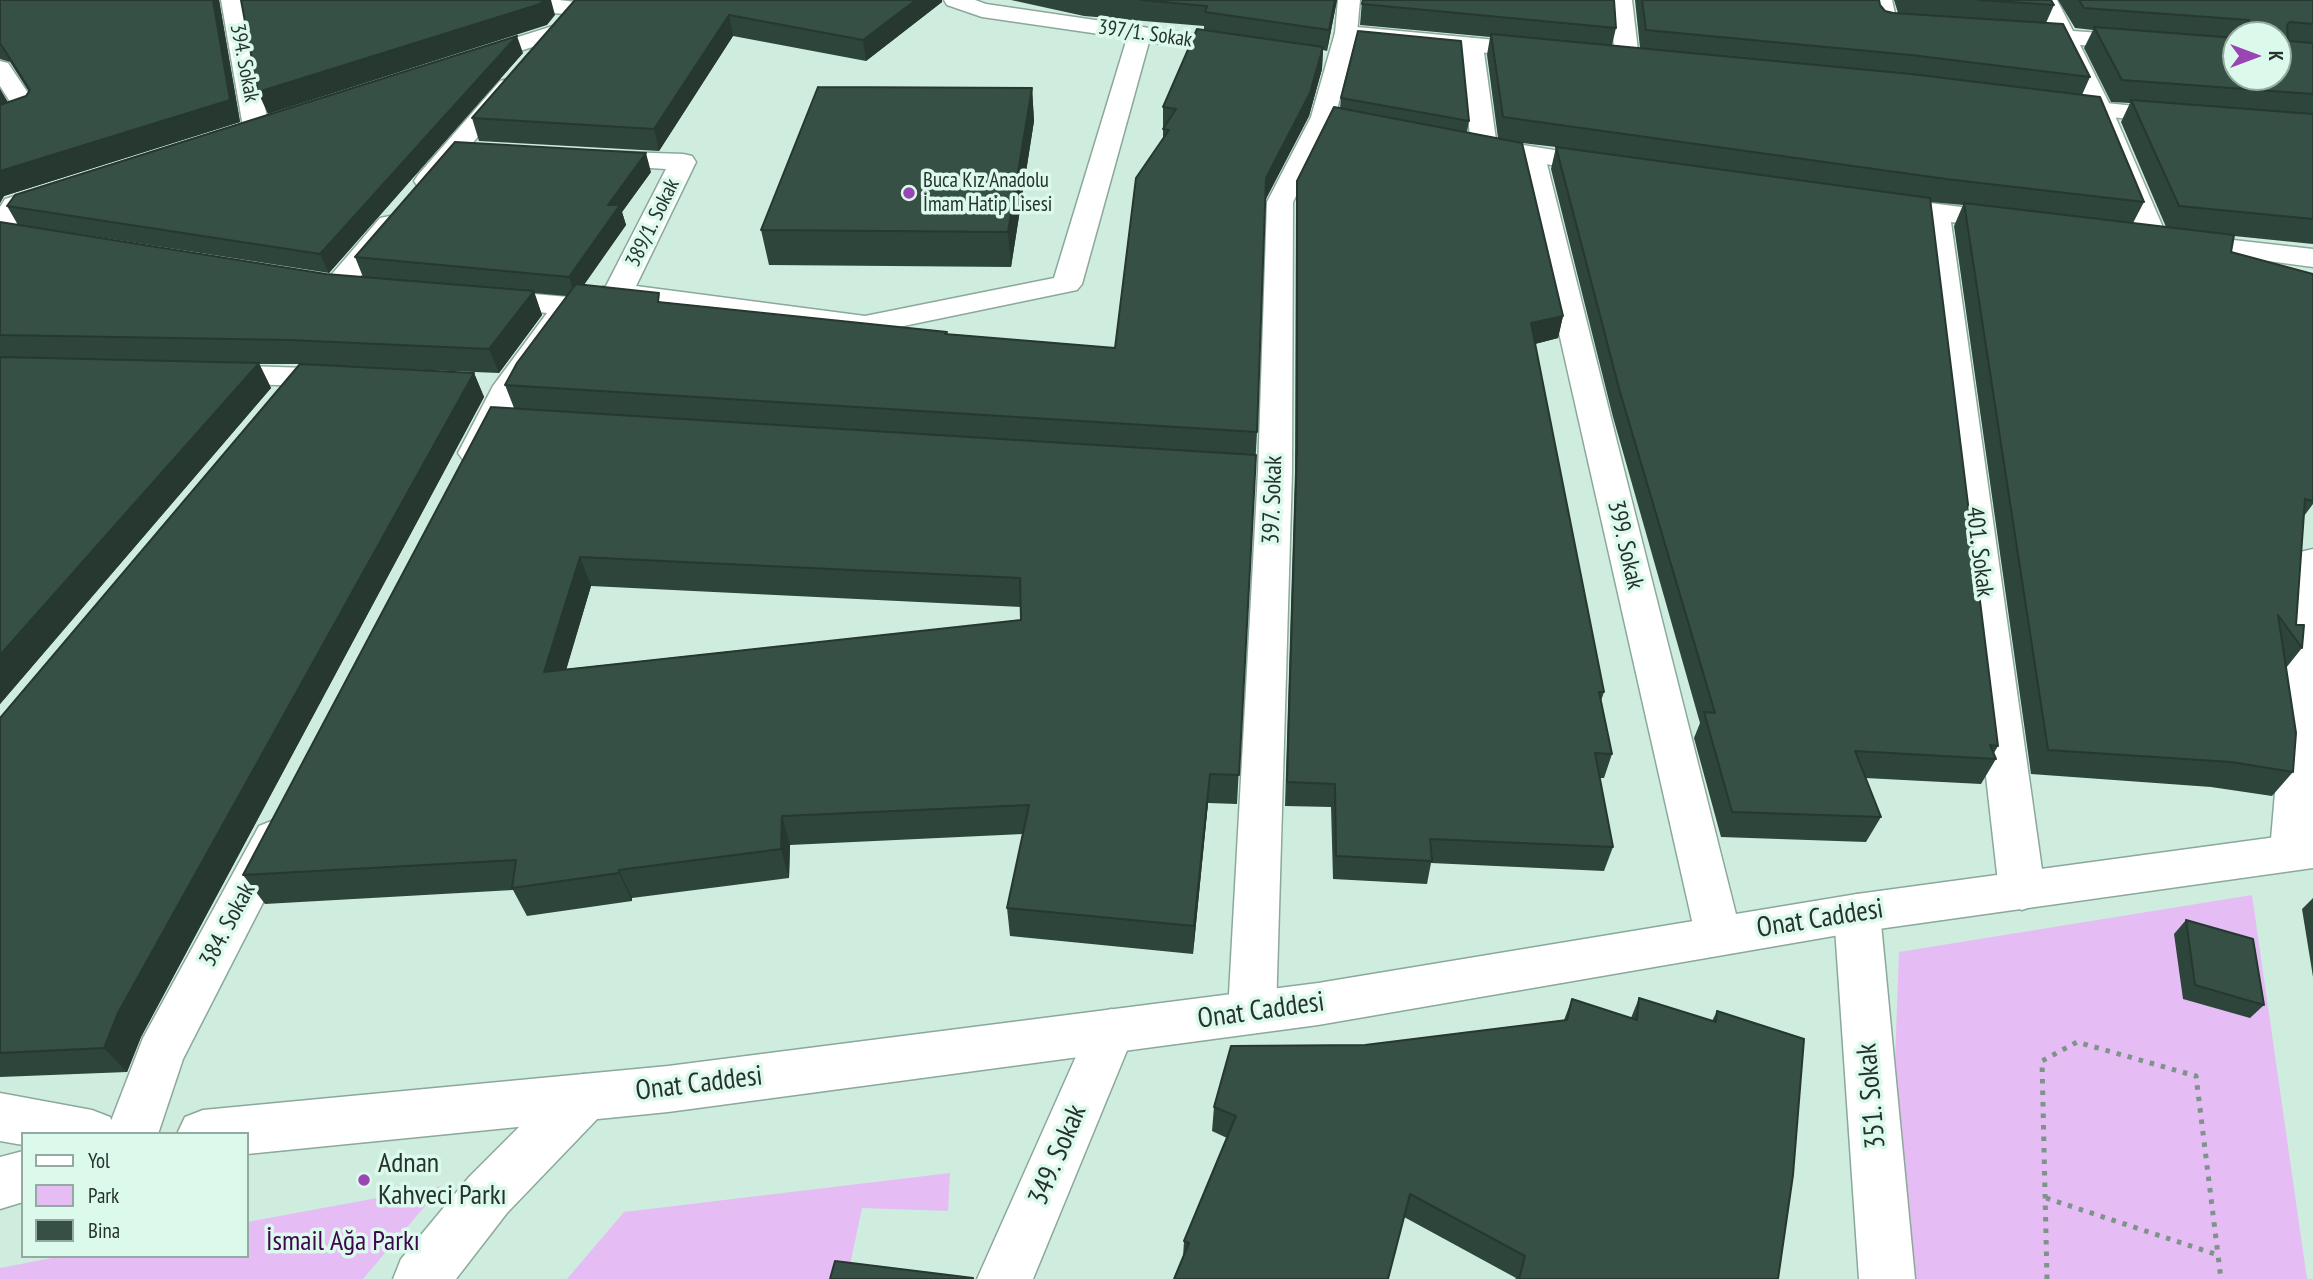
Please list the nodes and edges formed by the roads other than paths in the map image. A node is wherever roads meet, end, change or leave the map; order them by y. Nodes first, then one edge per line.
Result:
1 (232, 0) edge
2 (484, 0) edge
3 (954, 0) edge
4 (1621, 0) edge
5 (1881, 0) edge
6 (2046, 0) edge
7 (580, 4) edge
8 (1940, 28) edge
9 (1992, 32) edge
10 (553, 33) junction
11 (1140, 33) junction
12 (1336, 38) edge
13 (2064, 38) junction
14 (1472, 45) junction
15 (2222, 49) edge
16 (1271, 53) edge
17 (1562, 53) edge
18 (1601, 57) edge
19 (450, 66) edge
20 (0, 68) edge
21 (2035, 103) edge
22 (2101, 111) junction
23 (2194, 118) edge
24 (282, 119) edge
25 (0, 123) edge
26 (256, 127) junction
27 (230, 135) edge
28 (1444, 140) edge
29 (1484, 147) junction
30 (1532, 156) junction
31 (573, 158) edge
32 (1627, 169) edge
33 (78, 184) edge
34 (1856, 201) edge
35 (1936, 213) junction
36 (2031, 224) edge
37 (9, 232) edge
38 (2126, 236) edge
39 (2154, 239) junction
40 (2313, 258) edge
41 (378, 290) edge
42 (618, 292) junction
43 (459, 297) edge
44 (568, 306) junction
45 (178, 374) edge
46 (302, 376) junction
47 (371, 379) edge
48 (275, 408) edge
49 (458, 484) edge
50 (2313, 561) edge
51 (290, 806) edge
52 (2303, 851) edge
53 (2022, 891) junction
54 (1857, 913) junction
55 (1718, 934) junction
56 (1252, 1012) junction
57 (1111, 1031) junction
58 (584, 1097) junction
59 (0, 1117) edge
60 (81, 1132) edge
61 (133, 1132) edge
62 (224, 1132) edge
63 (21, 1177) edge
64 (0, 1183) edge
65 (421, 1279) edge
66 (1005, 1279) edge
67 (1887, 1279) edge

1 - 26 street, 394. Sokak
2 - 7 street
3 - 11 street, 397/1. Sokak
4 - 18 street
5 - 8 street
6 - 13 street
7 - 10 street
9 - 13 street
10 - 19 street
10 - 41 street
11 - 16 street, 397/1. Sokak
11 - 42 street
12 - 14 street
12 - 56 street, 397. Sokak
13 - 15 street
13 - 22 street
14 - 17 street
14 - 29 street
20 - 25 street
21 - 22 street
22 - 23 street
22 - 39 street
24 - 26 street
26 - 27 street
28 - 29 street
29 - 30 street
30 - 32 street
30 - 55 street, 399. Sokak
31 - 42 street, 389/1. Sokak
33 - 37 street
34 - 35 street
35 - 36 street
35 - 53 street, 401. Sokak
38 - 39 street
39 - 40 street
42 - 44 street, 389/1. Sokak
43 - 44 street
44 - 49 street
45 - 46 street
46 - 47 street
46 - 48 street
50 - 52 street
51 - 61 street, 384. Sokak
52 - 53 street, Onat Caddesi
53 - 54 street, Onat Caddesi
54 - 55 street, Onat Caddesi
54 - 67 street, 351. Sokak
55 - 56 street, Onat Caddesi
56 - 57 street, Onat Caddesi
57 - 58 street, Onat Caddesi
57 - 66 street, 349. Sokak
58 - 62 street, Onat Caddesi
58 - 65 street
59 - 60 street
63 - 64 street

